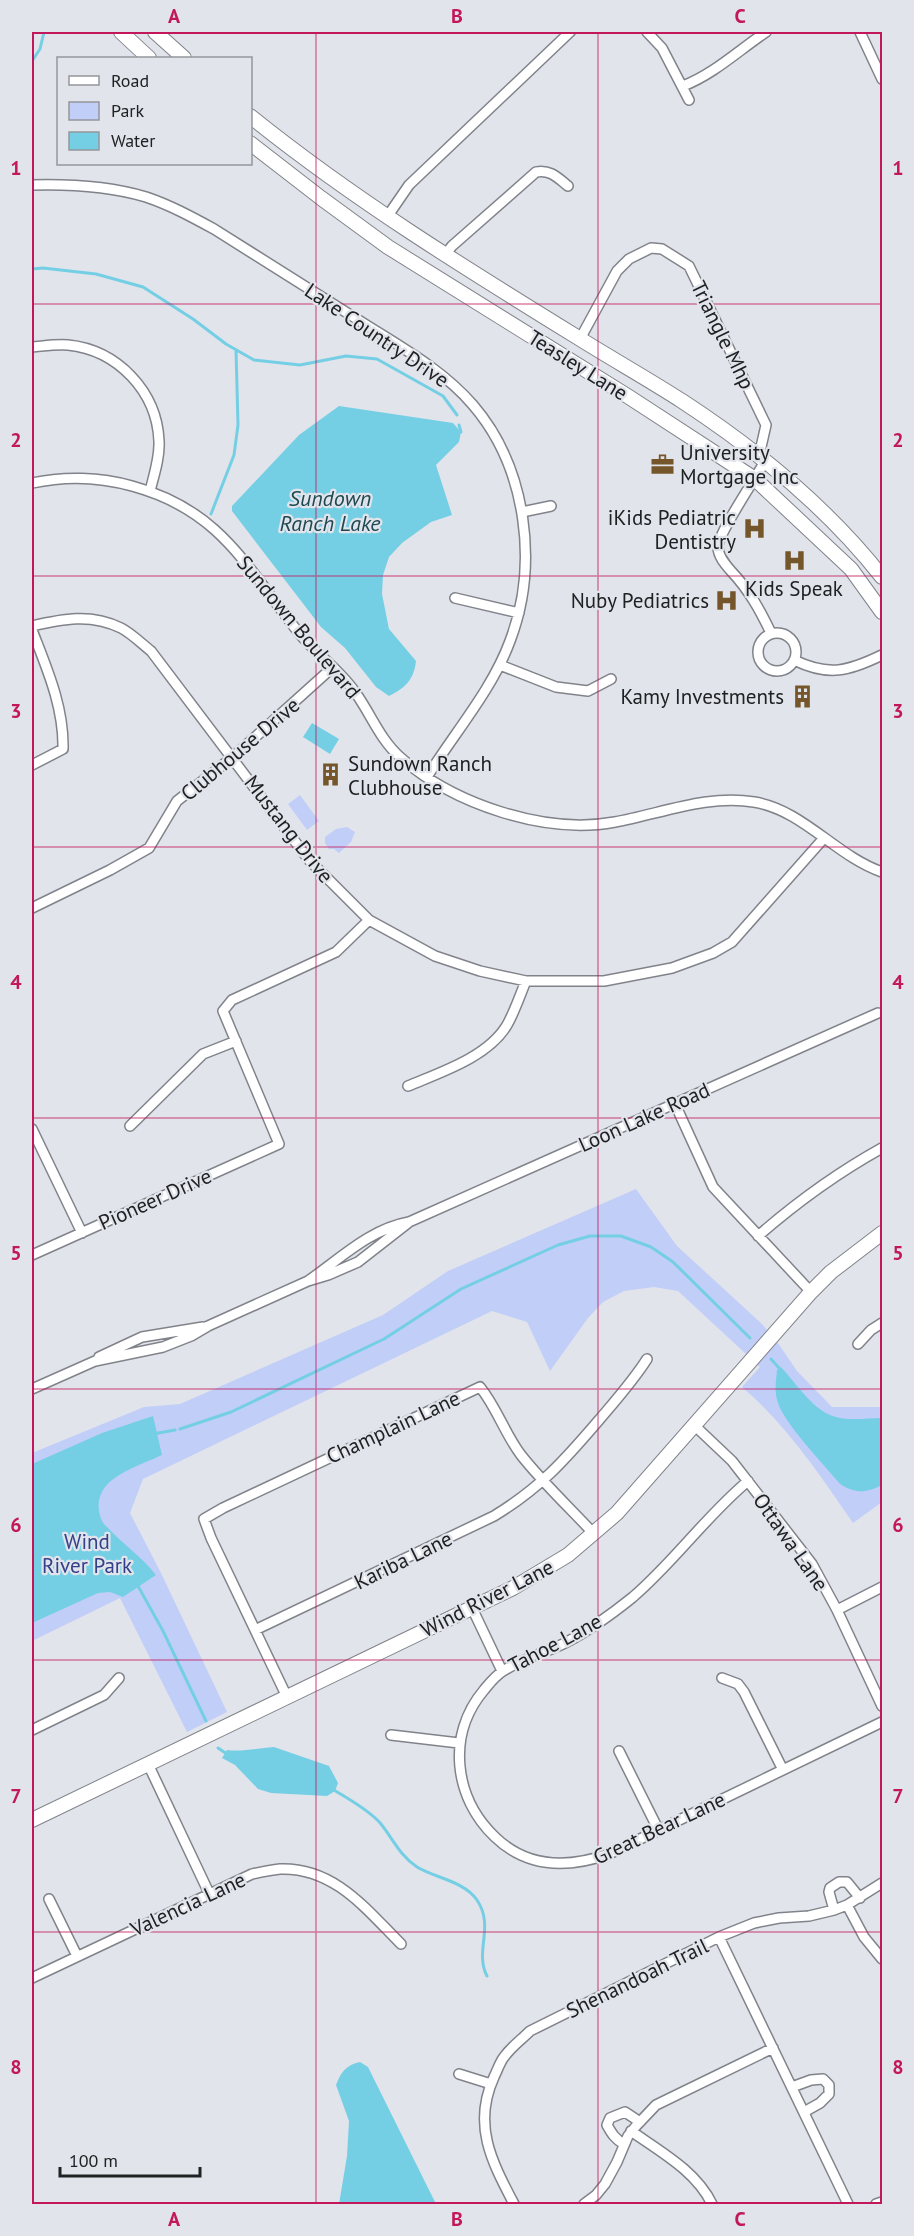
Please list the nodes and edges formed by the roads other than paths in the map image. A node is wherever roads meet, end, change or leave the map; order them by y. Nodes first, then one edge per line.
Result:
1 (122, 32) edge
2 (155, 32) edge
3 (570, 32) edge
4 (647, 32) edge
5 (766, 32) edge
6 (860, 32) edge
7 (148, 57) edge
8 (183, 57) edge
9 (882, 78) edge
10 (683, 86) junction
11 (689, 100) dead end
12 (252, 118) edge
13 (252, 145) edge
14 (32, 185) edge
15 (568, 186) dead end
16 (387, 217) junction
17 (445, 255) junction
18 (580, 339) junction
19 (32, 347) edge
20 (759, 457) junction
21 (755, 479) junction
22 (32, 483) edge
23 (150, 491) junction
24 (551, 506) dead end
25 (522, 512) junction
26 (882, 578) edge
27 (456, 598) dead end
28 (882, 612) edge
29 (519, 613) junction
30 (32, 628) edge
31 (771, 633) junction
32 (882, 655) edge
33 (795, 660) junction
34 (500, 665) junction
35 (333, 667) junction
36 (611, 679) dead end
37 (233, 757) junction
38 (32, 765) edge
39 (427, 777) junction
40 (824, 838) junction
41 (882, 872) edge
42 (32, 908) edge
43 (369, 920) junction
44 (526, 981) junction
45 (878, 1013) dead end
46 (236, 1041) junction
47 (408, 1086) dead end
48 (675, 1104) junction
49 (130, 1126) dead end
50 (32, 1129) edge
51 (882, 1148) edge
52 (82, 1233) junction
53 (882, 1233) edge
54 (758, 1236) junction
55 (32, 1255) edge
56 (811, 1292) junction
57 (882, 1323) edge
58 (208, 1326) junction
59 (858, 1344) dead end
60 (647, 1359) dead end
61 (95, 1361) junction
62 (32, 1389) edge
63 (694, 1425) junction
64 (545, 1480) junction
65 (748, 1481) junction
66 (594, 1534) junction
67 (882, 1587) edge
68 (472, 1608) junction
69 (837, 1610) junction
70 (255, 1630) junction
71 (502, 1671) junction
72 (118, 1678) dead end
73 (722, 1678) dead end
74 (287, 1697) junction
75 (882, 1706) edge
76 (882, 1722) edge
77 (32, 1730) edge
78 (391, 1735) dead end
79 (459, 1743) junction
80 (619, 1751) dead end
81 (148, 1764) junction
82 (783, 1770) junction
83 (32, 1820) edge
84 (658, 1829) junction
85 (882, 1883) edge
86 (208, 1893) junction
87 (860, 1898) junction
88 (49, 1899) dead end
89 (847, 1905) junction
90 (834, 1910) junction
91 (719, 1937) junction
92 (401, 1944) dead end
93 (77, 1956) junction
94 (882, 1959) edge
95 (32, 1978) edge
96 (773, 2048) junction
97 (459, 2074) dead end
98 (491, 2084) junction
99 (792, 2087) junction
100 (804, 2112) junction
101 (640, 2122) junction
102 (631, 2131) junction
103 (624, 2144) junction
104 (882, 2202) edge
105 (514, 2205) edge
106 (584, 2205) edge
107 (712, 2205) edge
108 (848, 2205) edge
109 (876, 2205) edge

1 - 7 main road
2 - 8 main road
3 - 16 street
4 - 10 street
5 - 10 street
6 - 9 street
10 - 11 street
12 - 16 main road, Teasley Lane
13 - 21 main road, Teasley Lane
14 - 25 street, Lake Country Drive
15 - 17 street
16 - 17 main road, Teasley Lane
17 - 18 main road, Teasley Lane
18 - 20 main road, Teasley Lane
18 - 20 street, Triangle Mhp
19 - 23 street
20 - 21 street, Triangle Mhp
20 - 26 main road, Teasley Lane
21 - 28 main road, Teasley Lane
21 - 31 street, Triangle Mhp
22 - 23 street, Sundown Boulevard
23 - 35 street, Sundown Boulevard
24 - 25 street
25 - 29 street, Lake Country Drive
27 - 29 street
29 - 34 street, Lake Country Drive
30 - 37 street, Mustang Drive
30 - 38 street
31 - 33 street
31 - 33 street
32 - 33 street
34 - 36 street
34 - 39 street, Lake Country Drive
35 - 37 street, Clubhouse Drive
35 - 39 street, Sundown Boulevard
37 - 42 street, Clubhouse Drive
37 - 43 street, Mustang Drive
39 - 40 street, Sundown Boulevard
40 - 41 street, Sundown Boulevard
40 - 44 street, Mustang Drive
43 - 44 street, Mustang Drive
43 - 46 street
44 - 47 street
45 - 48 street, Loon Lake Road
46 - 49 street
46 - 52 street, Pioneer Drive
48 - 54 street
48 - 58 street, Loon Lake Road
50 - 52 street
51 - 54 street
52 - 55 street, Pioneer Drive
53 - 56 main road, Wind River Lane
54 - 56 street
56 - 63 main road, Wind River Lane
57 - 59 street
58 - 61 street, Loon Lake Road
58 - 61 street, Loon Lake Road
60 - 64 street, Kariba Lane
61 - 62 street, Loon Lake Road
63 - 65 street, Ottawa Lane
63 - 66 main road, Wind River Lane
64 - 66 street, Champlain Lane
64 - 70 street, Kariba Lane
64 - 70 street, Champlain Lane
65 - 69 street, Ottawa Lane
65 - 71 street, Tahoe Lane
66 - 68 main road, Wind River Lane
67 - 69 street
68 - 71 street
68 - 74 main road, Wind River Lane
69 - 75 street, Ottawa Lane
70 - 74 street
71 - 79 street, Tahoe Lane
72 - 77 street
73 - 82 street
74 - 81 main road, Wind River Lane
76 - 82 street, Great Bear Lane
78 - 79 street
79 - 84 street, Great Bear Lane
80 - 84 street
81 - 83 main road, Wind River Lane
81 - 86 street
82 - 84 street, Great Bear Lane
85 - 87 street, Shenandoah Trail
86 - 92 street, Valencia Lane
86 - 93 street, Valencia Lane
87 - 89 street, Shenandoah Trail
87 - 90 street
88 - 93 street
89 - 90 street, Shenandoah Trail
89 - 94 street
90 - 91 street, Shenandoah Trail
91 - 96 street
91 - 98 street, Shenandoah Trail
93 - 95 street, Valencia Lane
96 - 99 street
96 - 101 street
97 - 98 street
98 - 105 street, Shenandoah Trail
99 - 100 street
99 - 100 street
100 - 108 street
101 - 102 street
101 - 103 street
102 - 103 street
102 - 107 street
103 - 106 street
104 - 109 street

